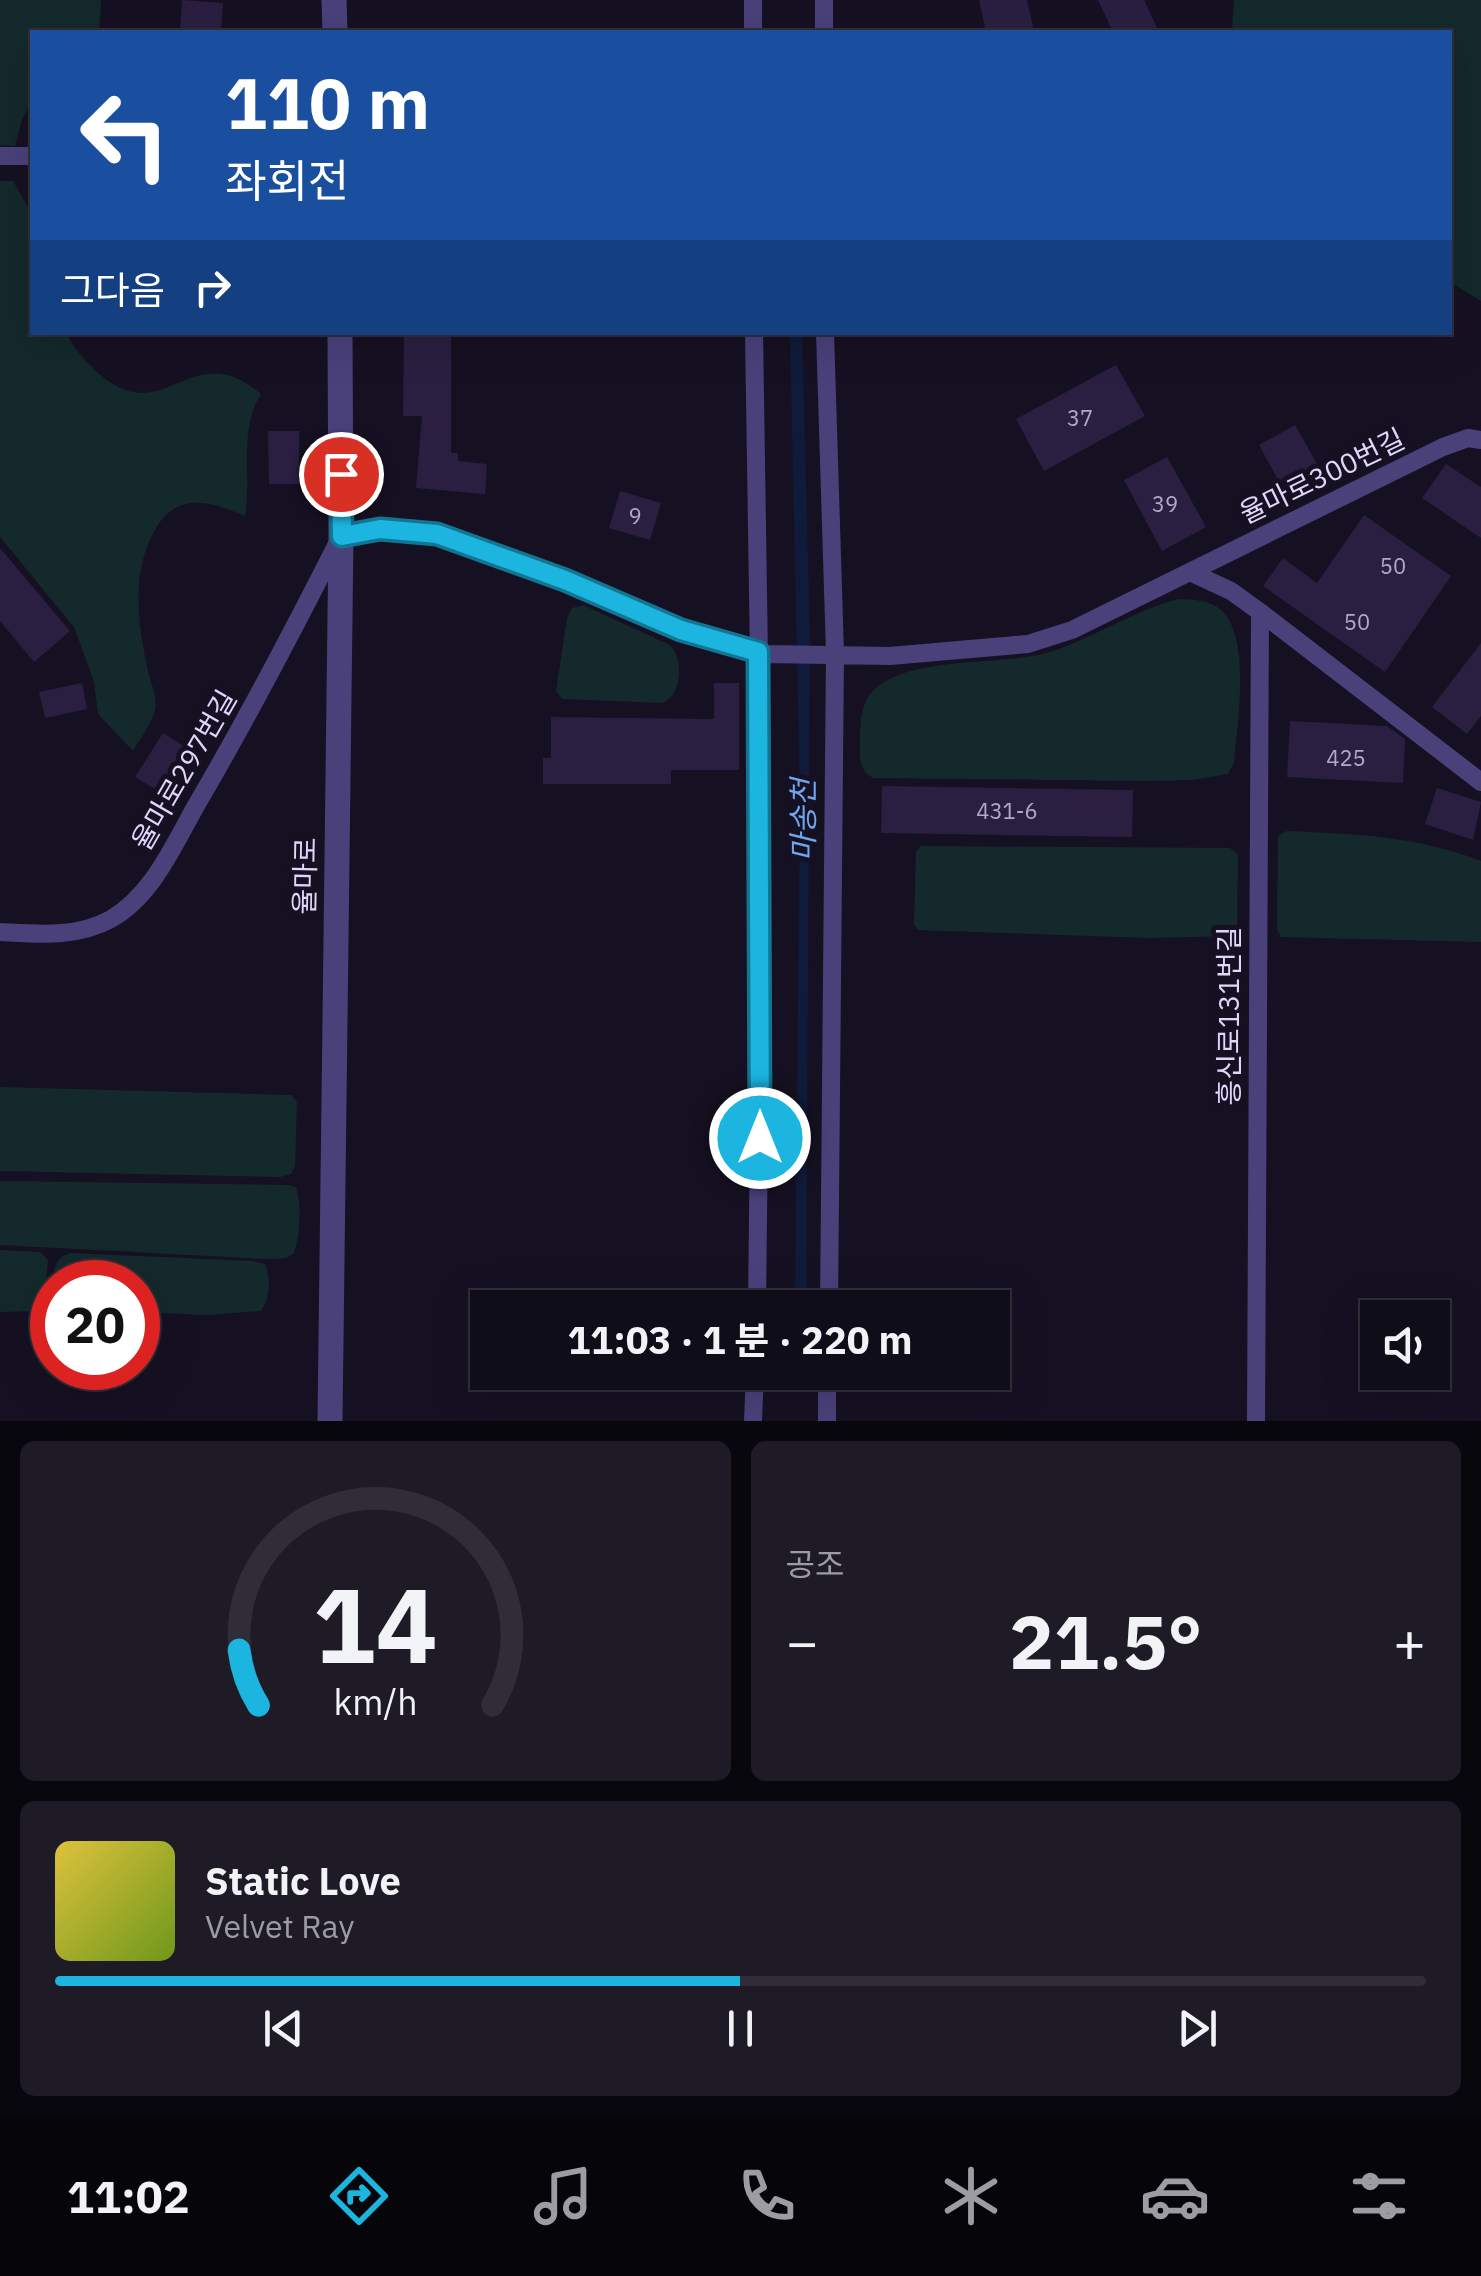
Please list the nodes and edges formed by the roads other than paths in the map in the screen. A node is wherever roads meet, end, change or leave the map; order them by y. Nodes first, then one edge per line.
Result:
1 (334, 0) edge
2 (753, 0) edge
3 (824, 0) edge
4 (335, 30) edge
5 (753, 30) edge
6 (824, 30) edge
7 (0, 156) edge
8 (30, 156) edge
9 (340, 335) edge
10 (754, 335) edge
11 (825, 335) edge
12 (1481, 440) edge
13 (342, 536) junction
14 (1190, 572) junction
15 (1260, 612) junction
16 (763, 653) junction
17 (835, 654) junction
18 (1481, 782) edge
19 (0, 932) edge
20 (757, 1290) edge
21 (828, 1290) edge
22 (755, 1390) edge
23 (827, 1390) edge
24 (330, 1421) edge
25 (754, 1421) edge
26 (826, 1421) edge
27 (1256, 1421) edge

1 - 4 street
2 - 5 lane
3 - 6 lane
7 - 8 lane
9 - 13 street, 율마로
10 - 16 lane
11 - 17 lane
12 - 14 lane, 율마로300번길
13 - 16 lane, 율마로300번길
13 - 19 lane, 율마로297번길
13 - 24 street, 율마로
14 - 15 lane
14 - 17 lane, 율마로300번길
15 - 18 lane
15 - 27 lane, 흥신로131번길
16 - 17 lane, 율마로300번길
16 - 20 lane
17 - 21 lane
22 - 25 lane
23 - 26 lane

